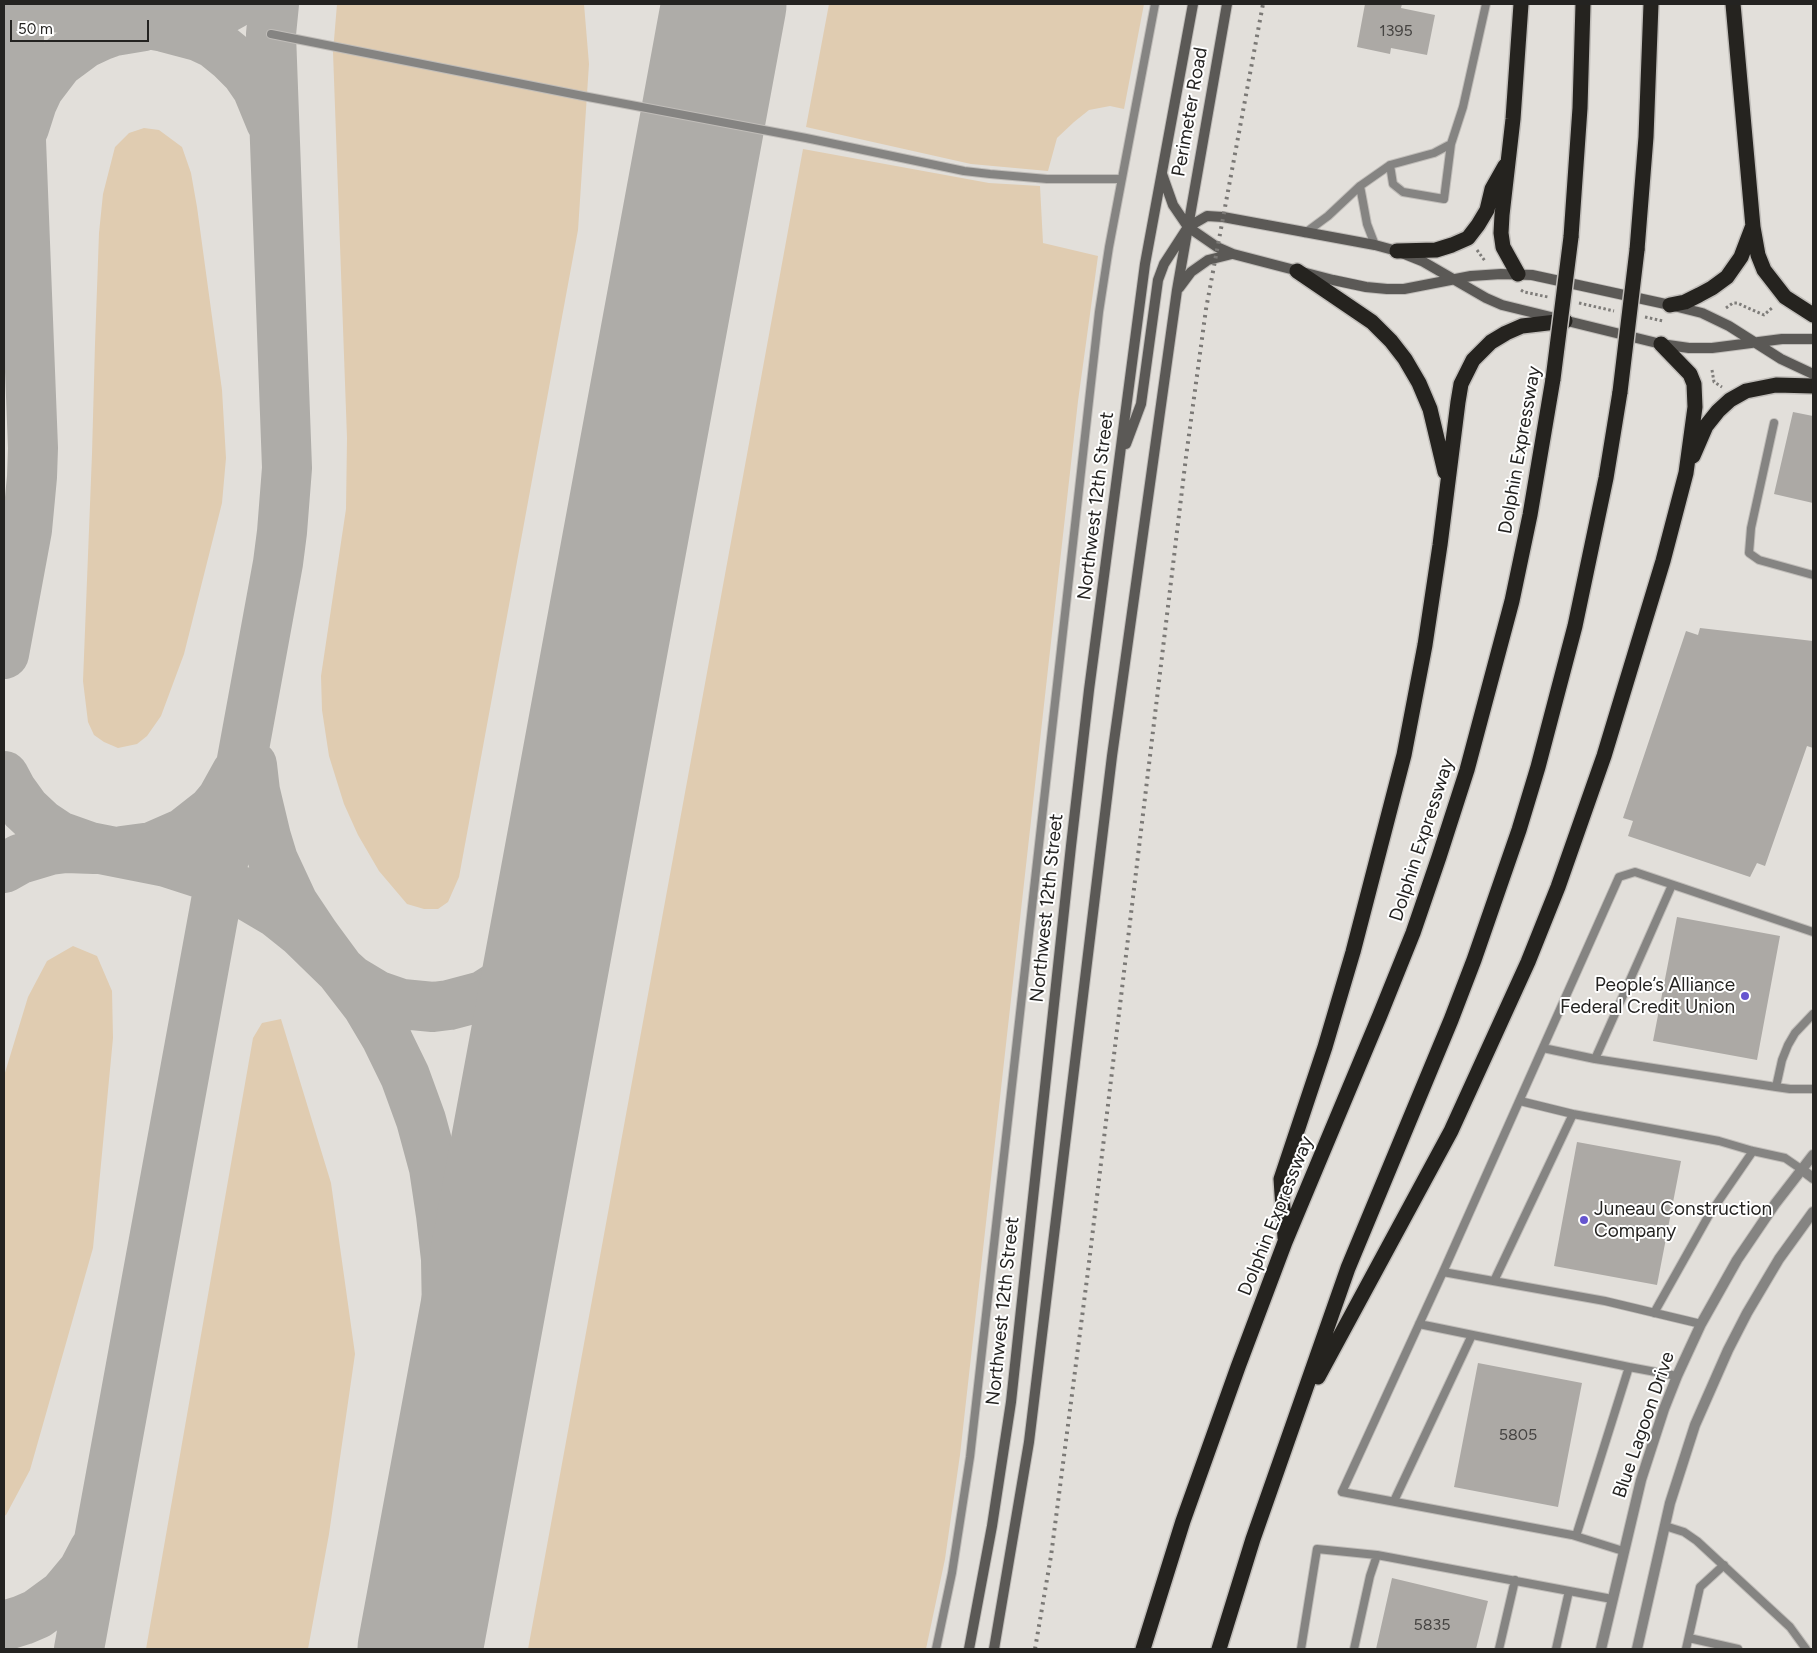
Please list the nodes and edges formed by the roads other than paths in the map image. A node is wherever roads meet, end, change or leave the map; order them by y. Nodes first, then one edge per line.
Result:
1 (1154, 4) edge
2 (1193, 4) edge
3 (1227, 4) edge
4 (1486, 4) edge
5 (1521, 4) edge
6 (1583, 4) edge
7 (1651, 4) edge
8 (1733, 4) edge
9 (271, 34) dead end
10 (1451, 144) junction
11 (1509, 158) junction
12 (1390, 166) junction
13 (1162, 171) junction
14 (1121, 179) junction
15 (1360, 186) junction
16 (1188, 227) junction
17 (1753, 227) junction
18 (1305, 233) junction
19 (1375, 245) junction
20 (1397, 251) junction
21 (1233, 254) junction
22 (1298, 271) junction
23 (1452, 279) junction
24 (1518, 281) junction
25 (1177, 290) junction
26 (1670, 305) junction
27 (1813, 314) edge
28 (1565, 321) junction
29 (1813, 339) edge
30 (1754, 342) junction
31 (1661, 344) junction
32 (1813, 374) edge
33 (1813, 386) edge
34 (1774, 423) dead end
35 (1119, 461) junction
36 (1686, 473) junction
37 (1448, 487) junction
38 (1813, 575) edge
39 (1672, 885) junction
40 (1813, 932) edge
41 (1813, 1014) edge
42 (1543, 1048) junction
43 (1595, 1059) junction
44 (1776, 1087) junction
45 (1813, 1088) edge
46 (1520, 1101) junction
47 (1573, 1114) junction
48 (1753, 1151) junction
49 (1813, 1156) edge
50 (1801, 1169) junction
51 (1813, 1178) edge
52 (1813, 1212) edge
53 (1285, 1242) junction
54 (1443, 1272) junction
55 (1494, 1281) junction
56 (1654, 1313) junction
57 (1419, 1324) junction
58 (1701, 1324) junction
59 (1472, 1335) junction
60 (1629, 1367) junction
61 (1677, 1376) junction
62 (1296, 1418) junction
63 (1394, 1501) junction
64 (1665, 1526) junction
65 (1576, 1536) junction
66 (1623, 1551) junction
67 (1377, 1555) junction
68 (1724, 1565) junction
69 (1515, 1580) junction
70 (1569, 1591) junction
71 (1612, 1599) junction
72 (1689, 1638) junction
73 (936, 1649) edge
74 (969, 1649) edge
75 (994, 1649) edge
76 (1143, 1649) edge
77 (1219, 1649) edge
78 (1301, 1649) edge
79 (1354, 1649) edge
80 (1498, 1649) edge
81 (1556, 1649) edge
82 (1601, 1649) edge
83 (1637, 1649) edge
84 (1686, 1649) edge
85 (1738, 1649) edge
86 (1806, 1649) edge

1 - 14 lane
2 - 13 main road, Perimeter Road
3 - 16 main road, Perimeter Road
4 - 10 lane
5 - 11 highway
6 - 53 highway, Dolphin Expressway, bridge
7 - 62 highway, bridge
8 - 17 highway
9 - 14 lane
10 - 12 lane
10 - 12 lane
11 - 20 highway
11 - 24 highway
12 - 15 lane
13 - 16 main road
13 - 35 main road, Northwest 12th Street
14 - 73 lane
15 - 18 lane
15 - 19 lane
16 - 18 main road
16 - 21 main road
16 - 25 main road
16 - 35 main road
17 - 26 highway
17 - 27 highway
18 - 19 main road
19 - 20 main road
20 - 23 main road
21 - 22 main road
21 - 25 main road
22 - 23 main road
22 - 37 highway
23 - 24 main road
23 - 28 main road
24 - 26 main road
25 - 75 main road
26 - 30 main road
28 - 31 main road
28 - 37 highway
29 - 30 main road
30 - 31 main road
30 - 32 main road
31 - 36 highway
33 - 36 highway
34 - 38 lane
35 - 74 main road, Northwest 12th Street
36 - 62 highway
37 - 53 highway
39 - 40 lane
39 - 42 lane
39 - 43 lane
41 - 44 lane
42 - 43 lane
42 - 46 lane
43 - 44 lane
44 - 45 lane
46 - 47 lane
46 - 54 lane
47 - 48 lane
47 - 55 lane
48 - 50 lane
48 - 56 lane
49 - 50 street, Blue Lagoon Drive
50 - 51 street
50 - 58 street, Blue Lagoon Drive
52 - 64 street
53 - 76 highway, Dolphin Expressway
54 - 55 lane
54 - 57 lane
55 - 56 lane
56 - 58 lane
57 - 59 lane
57 - 63 lane
58 - 61 street, Blue Lagoon Drive
59 - 60 lane
59 - 63 lane
60 - 61 lane
60 - 65 lane
61 - 66 street, Blue Lagoon Drive
62 - 77 highway
63 - 65 lane
64 - 68 lane
64 - 83 street
65 - 66 lane
66 - 71 street, Blue Lagoon Drive
67 - 69 lane
67 - 78 lane
67 - 79 lane
68 - 72 lane
68 - 86 lane
69 - 70 lane
69 - 80 lane
70 - 71 lane
70 - 81 lane
71 - 82 street, Blue Lagoon Drive
72 - 84 lane
72 - 85 lane

